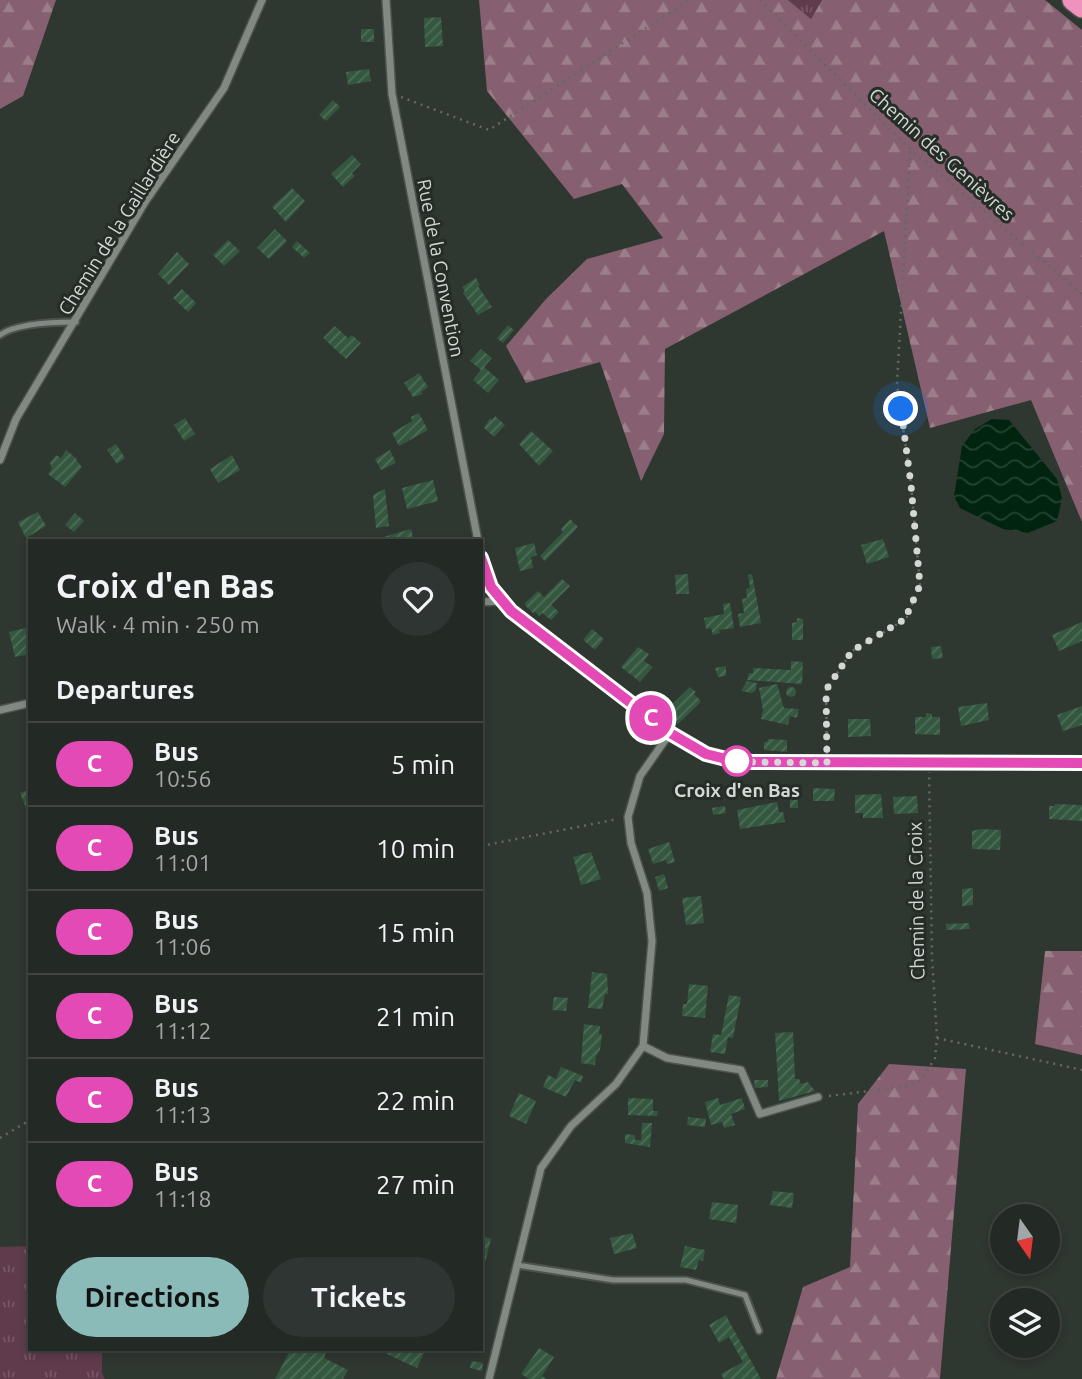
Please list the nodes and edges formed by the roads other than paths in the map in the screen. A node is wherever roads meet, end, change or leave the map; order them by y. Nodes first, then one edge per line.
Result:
1 (262, 0) edge
2 (386, 0) edge
3 (1073, 0) edge
4 (1082, 7) edge
5 (76, 322) junction
6 (0, 326) edge
7 (7, 330) junction
8 (0, 335) edge
9 (0, 460) edge
10 (478, 539) edge
11 (483, 563) edge
12 (500, 601) junction
13 (483, 602) edge
14 (28, 703) edge
15 (0, 710) edge
16 (670, 733) junction
17 (1082, 763) edge
18 (643, 1046) junction
19 (818, 1097) road end
20 (516, 1265) junction
21 (759, 1331) dead end
22 (489, 1379) edge

1 - 5 street, Chemin de la Gaillardière
2 - 10 street, Rue de la Convention
3 - 4 highway
5 - 7 lane
5 - 9 street, Chemin de la Gaillardière
6 - 7 lane
7 - 8 lane
11 - 12 street
12 - 13 street
12 - 16 street
14 - 15 street
16 - 17 street
16 - 18 street
18 - 19 street
18 - 20 street
20 - 21 lane
20 - 22 street

